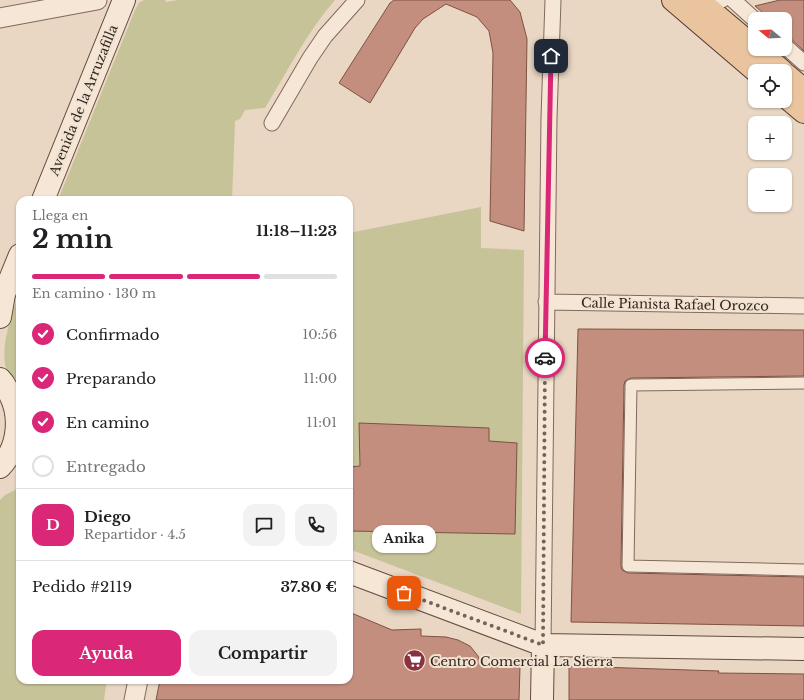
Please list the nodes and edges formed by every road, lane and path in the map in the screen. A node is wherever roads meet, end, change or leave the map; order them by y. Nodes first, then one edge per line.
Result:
1 (97, 0) edge
2 (124, 0) edge
3 (673, 0) edge
4 (733, 0) edge
5 (354, 1) edge
6 (555, 2) edge
7 (707, 2) edge
8 (748, 14) edge
9 (0, 18) edge
10 (748, 42) edge
11 (792, 52) edge
12 (764, 56) edge
13 (804, 63) edge
14 (748, 64) edge
15 (773, 64) edge
16 (792, 80) edge
17 (804, 90) edge
18 (792, 102) edge
19 (804, 112) edge
20 (272, 123) dead end
21 (45, 196) edge
22 (16, 268) edge
23 (1, 296) edge
24 (546, 302) junction
25 (804, 306) edge
26 (0, 317) edge
27 (1, 376) edge
28 (804, 383) edge
29 (16, 408) edge
30 (16, 435) edge
31 (0, 467) edge
32 (16, 471) edge
33 (0, 475) edge
34 (804, 570) edge
35 (353, 574) edge
36 (543, 645) junction
37 (804, 649) edge
38 (137, 684) edge
39 (134, 700) edge
40 (542, 700) edge

1 - 9 street
2 - 21 main road, Avenida de la Arruzafilla
3 - 14 main road
4 - 8 street
5 - 20 street
6 - 24 street
7 - 10 main road
11 - 13 street
12 - 15 main road
16 - 17 main road
18 - 19 main road
22 - 23 main road
23 - 26 main road
24 - 25 street, Calle Pianista Rafael Orozco
24 - 36 street
27 - 29 main road
28 - 34 street
30 - 31 main road
32 - 33 main road
35 - 36 main road
36 - 37 main road
36 - 40 main road
38 - 39 street

